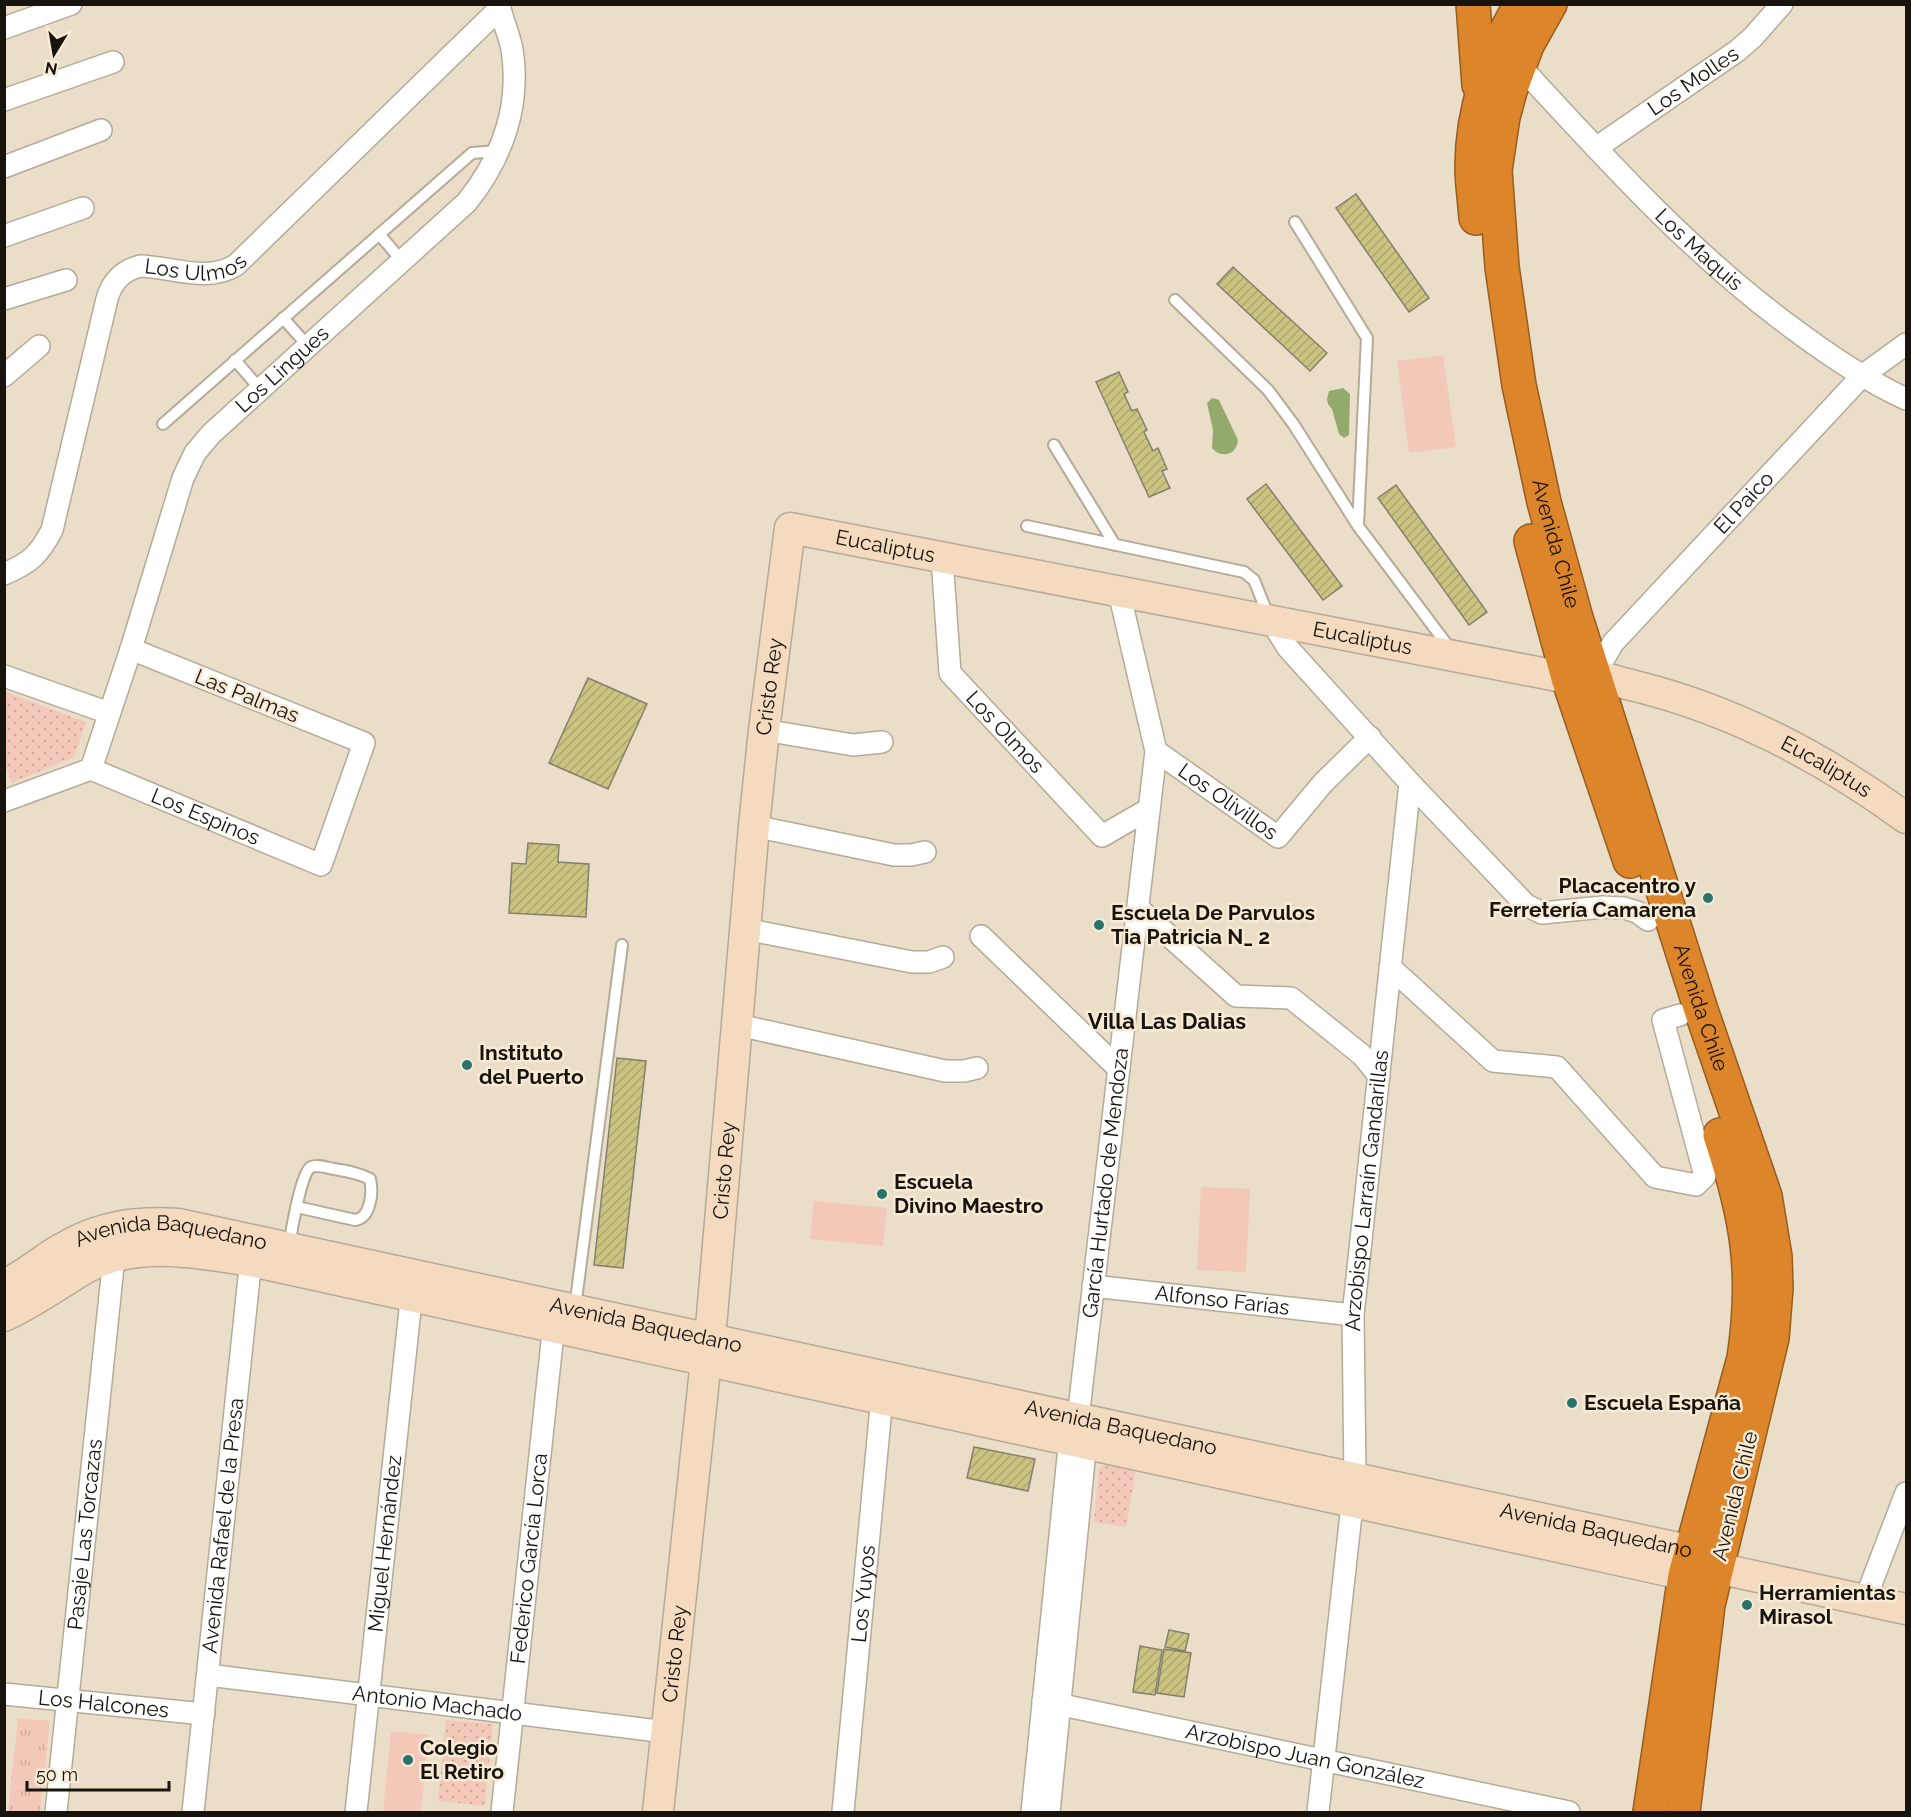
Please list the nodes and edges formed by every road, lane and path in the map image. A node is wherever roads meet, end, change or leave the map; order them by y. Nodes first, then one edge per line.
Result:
1 (71, 4) edge
2 (1473, 4) edge
3 (1521, 4) edge
4 (1550, 4) edge
5 (1782, 4) edge
6 (499, 6) edge
7 (4, 28) edge
8 (113, 62) dead end
9 (1519, 65) junction
10 (4, 100) edge
11 (1480, 102) junction
12 (101, 130) dead end
13 (1596, 148) junction
14 (500, 151) junction
15 (4, 167) edge
16 (83, 208) dead end
17 (1295, 222) dead end
18 (379, 234) junction
19 (4, 236) edge
20 (402, 261) junction
21 (66, 280) dead end
22 (4, 299) edge
23 (1176, 300) dead end
24 (283, 318) junction
25 (1906, 344) edge
26 (39, 346) dead end
27 (308, 346) junction
28 (235, 360) junction
29 (4, 376) edge
30 (1862, 376) junction
31 (260, 389) junction
32 (1906, 399) edge
33 (163, 424) dead end
34 (1054, 445) dead end
35 (1027, 526) dead end
36 (1358, 526) junction
37 (790, 528) joint
38 (1115, 544) junction
39 (942, 558) junction
40 (4, 574) edge
41 (1119, 592) junction
42 (1270, 621) junction
43 (131, 648) junction
44 (1455, 656) junction
45 (4, 676) edge
46 (1581, 677) junction
47 (109, 713) junction
48 (764, 730) junction
49 (1370, 737) junction
50 (882, 742) dead end
51 (1156, 751) junction
52 (91, 769) junction
53 (1410, 783) junction
54 (4, 801) edge
55 (1149, 809) junction
56 (1906, 818) edge
57 (754, 826) junction
58 (925, 852) dead end
59 (321, 865) joint
60 (1138, 908) junction
61 (1648, 920) junction
62 (745, 929) junction
63 (981, 936) dead end
64 (622, 945) dead end
65 (943, 957) dead end
66 (1390, 967) junction
67 (1680, 1015) junction
68 (738, 1025) junction
69 (977, 1068) dead end
70 (1119, 1069) junction
71 (1379, 1076) junction
72 (297, 1207) junction
73 (289, 1247) junction
74 (252, 1250) junction
75 (114, 1257) junction
76 (4, 1285) edge
77 (413, 1285) junction
78 (1093, 1286) junction
79 (562, 1313) junction
80 (1353, 1315) junction
81 (4, 1316) edge
82 (707, 1349) junction
83 (883, 1387) junction
84 (1078, 1433) junction
85 (1354, 1490) junction
86 (1906, 1493) edge
87 (1698, 1565) junction
88 (1865, 1600) junction
89 (1906, 1609) edge
90 (208, 1675) junction
91 (4, 1694) edge
92 (368, 1695) junction
93 (68, 1700) junction
94 (1051, 1703) junction
95 (512, 1713) junction
96 (204, 1714) junction
97 (666, 1732) junction
98 (1323, 1760) junction
99 (56, 1812) edge
100 (194, 1812) edge
101 (356, 1812) edge
102 (502, 1812) edge
103 (658, 1812) edge
104 (843, 1812) edge
105 (1032, 1812) edge
106 (1049, 1812) edge
107 (1318, 1812) edge
108 (1569, 1812) edge
109 (1650, 1812) edge
110 (1683, 1812) edge

1 - 7 street
2 - 11 highway
3 - 11 highway, Avenida Chile
4 - 9 highway, Avenida Chile
5 - 13 street, Los Molles
6 - 14 street, Los Lingues
6 - 40 street, Los Ulmos
8 - 10 street
9 - 13 street, Los Maquis
9 - 46 highway, Avenida Chile
11 - 46 highway, Avenida Chile
12 - 15 street
13 - 30 street, Los Maquis
14 - 18 lane
14 - 20 street, Los Lingues
16 - 19 street
17 - 36 lane
18 - 20 lane
18 - 24 lane
20 - 27 street, Los Lingues
21 - 22 street
23 - 36 lane
24 - 27 lane
24 - 28 lane
25 - 30 street, El Paico
26 - 29 street
27 - 31 street, Los Lingues
28 - 31 lane
28 - 33 lane
30 - 32 street, Los Maquis
30 - 46 street, El Paico
31 - 43 street, Los Lingues
34 - 38 lane
35 - 38 lane
36 - 44 lane
37 - 39 street, Eucaliptus
37 - 48 street, Cristo Rey
38 - 42 lane
39 - 41 street, Eucaliptus
39 - 55 street, Los Olmos
41 - 42 street, Eucaliptus
41 - 51 street, García Hurtado de Mendoza
42 - 44 street, Eucaliptus
42 - 49 street
43 - 47 street, Los Lingues
43 - 59 street, Las Palmas
44 - 46 street, Eucaliptus
45 - 47 street
46 - 56 street, Eucaliptus
46 - 61 highway, Avenida Chile
46 - 87 highway, Avenida Chile
47 - 52 street, Los Lingues
48 - 50 street
48 - 57 street, Cristo Rey
49 - 51 street, Los Olivillos
49 - 53 street
51 - 55 street, García Hurtado de Mendoza
52 - 54 street
52 - 59 street, Los Espinos
53 - 61 street
53 - 66 street, Arzobispo Larraín Gandarillas
55 - 60 street, García Hurtado de Mendoza
57 - 58 street
57 - 62 street, Cristo Rey
60 - 70 street, García Hurtado de Mendoza
60 - 71 street
61 - 67 highway, Avenida Chile
62 - 65 street
62 - 68 street, Cristo Rey
63 - 70 street
64 - 79 lane
66 - 67 street
66 - 71 street, Arzobispo Larraín Gandarillas
67 - 87 highway, Avenida Chile
68 - 69 street
68 - 82 street, Cristo Rey
70 - 78 street, García Hurtado de Mendoza
71 - 80 street, Arzobispo Larraín Gandarillas
72 - 72 lane
72 - 73 lane
73 - 74 street, Avenida Baquedano
73 - 77 street, Avenida Baquedano
74 - 75 street, Avenida Baquedano
74 - 76 street, Avenida Baquedano
74 - 77 street, Avenida Baquedano
74 - 90 street, Avenida Rafael de la Presa
75 - 81 street, Avenida Baquedano
75 - 93 street, Pasaje Las Torcazas
77 - 79 street, Avenida Baquedano
77 - 92 street, Miguel Hernández
78 - 80 street, Alfonso Farías
78 - 84 street, García Hurtado de Mendoza
79 - 82 street, Avenida Baquedano
79 - 95 street, Federico García Lorca
80 - 85 street, Arzobispo Larraín Gandarillas
82 - 83 street, Avenida Baquedano
82 - 97 street, Cristo Rey
83 - 84 street, Avenida Baquedano
83 - 104 street, Los Yuyos
84 - 85 street, Avenida Baquedano
84 - 94 street, García Hurtado de Mendoza
85 - 87 street, Avenida Baquedano
85 - 98 street, Arzobispo Larraín Gandarillas
86 - 88 street
87 - 88 street, Avenida Baquedano
87 - 109 highway, Avenida Chile
87 - 110 highway, Avenida Chile
88 - 89 street, Avenida Baquedano
90 - 92 street, Antonio Machado
90 - 96 street, Avenida Rafael de la Presa
91 - 93 street, Los Halcones
92 - 95 street, Antonio Machado
92 - 101 street, Miguel Hernández
93 - 96 street, Los Halcones
93 - 99 street, Pasaje Las Torcazas
94 - 98 street, Arzobispo Juan González
94 - 105 street, García Hurtado de Mendoza
94 - 106 street, García Hurtado de Mendoza
95 - 97 street, Antonio Machado
95 - 102 street, Federico García Lorca
96 - 100 street, Avenida Rafael de la Presa
97 - 103 street, Cristo Rey
98 - 107 street, Arzobispo Larraín Gandarillas
98 - 108 street, Arzobispo Juan González

